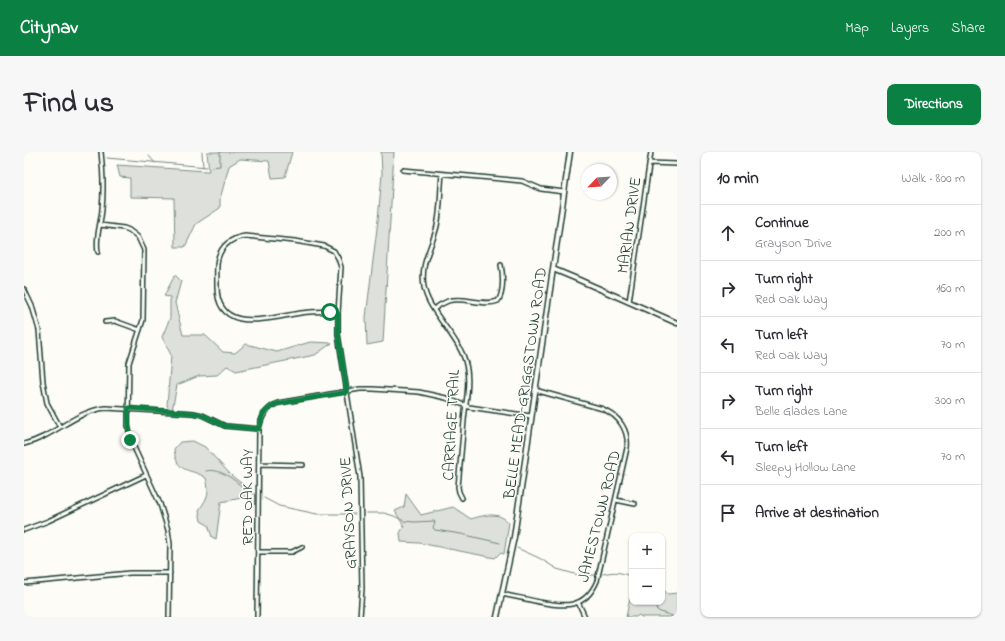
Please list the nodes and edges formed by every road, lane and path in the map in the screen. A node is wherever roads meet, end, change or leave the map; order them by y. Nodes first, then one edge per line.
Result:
1 (101, 152) edge
2 (570, 152) edge
3 (651, 152) edge
4 (649, 163) junction
5 (677, 164) edge
6 (403, 170) dead end
7 (442, 174) junction
8 (564, 192) junction
9 (100, 224) junction
10 (98, 252) dead end
11 (501, 265) dead end
12 (553, 270) junction
13 (24, 289) edge
14 (629, 302) junction
15 (434, 308) junction
16 (338, 314) junction
17 (105, 322) dead end
18 (677, 323) edge
19 (140, 330) junction
20 (535, 390) junction
21 (347, 392) junction
22 (465, 406) junction
23 (128, 408) junction
24 (531, 416) junction
25 (60, 427) junction
26 (259, 429) junction
27 (24, 444) edge
28 (259, 464) junction
29 (303, 465) dead end
30 (146, 475) junction
31 (462, 498) dead end
32 (616, 500) junction
33 (634, 504) dead end
34 (24, 530) edge
35 (302, 547) dead end
36 (258, 552) junction
37 (170, 573) junction
38 (24, 582) edge
39 (502, 594) junction
40 (578, 602) junction
41 (169, 617) edge
42 (257, 617) edge
43 (360, 617) edge
44 (497, 617) edge
45 (585, 617) edge

1 - 9 street
2 - 8 street, BELLE MEAD-GRIGGSTOWN ROAD
3 - 4 street, MARIAN DRIVE
4 - 5 street
4 - 14 street, MARIAN DRIVE
6 - 7 street
7 - 8 street
7 - 15 street, CARRIAGE TRAIL
8 - 12 street, BELLE MEAD-GRIGGSTOWN ROAD
9 - 10 street
9 - 19 street
11 - 15 street
12 - 14 street
12 - 20 street, BELLE MEAD-GRIGGSTOWN ROAD
13 - 25 street
14 - 18 street
15 - 22 street, CARRIAGE TRAIL
16 - 16 street, GRAYSON DRIVE
16 - 21 street, GRAYSON DRIVE
17 - 19 street
19 - 23 street
20 - 24 street, BELLE MEAD-GRIGGSTOWN ROAD
20 - 32 street, JAMESTOWN ROAD
21 - 22 street, RED OAK WAY
21 - 26 street, RED OAK WAY
21 - 43 street, GRAYSON DRIVE
22 - 24 street, RED OAK WAY
22 - 31 street, CARRIAGE TRAIL
23 - 25 street
23 - 26 street
23 - 30 street
24 - 39 street, BELLE MEAD-GRIGGSTOWN ROAD
25 - 27 street
26 - 28 street, RED OAK WAY
28 - 29 street
28 - 36 street, RED OAK WAY
30 - 34 street
30 - 37 street
32 - 33 street
32 - 40 street, JAMESTOWN ROAD
35 - 36 street
36 - 42 street, RED OAK WAY
37 - 38 street
37 - 41 street
39 - 40 street, JAMESTOWN ROAD
39 - 44 street, BELLE MEAD-GRIGGSTOWN ROAD
40 - 45 street

